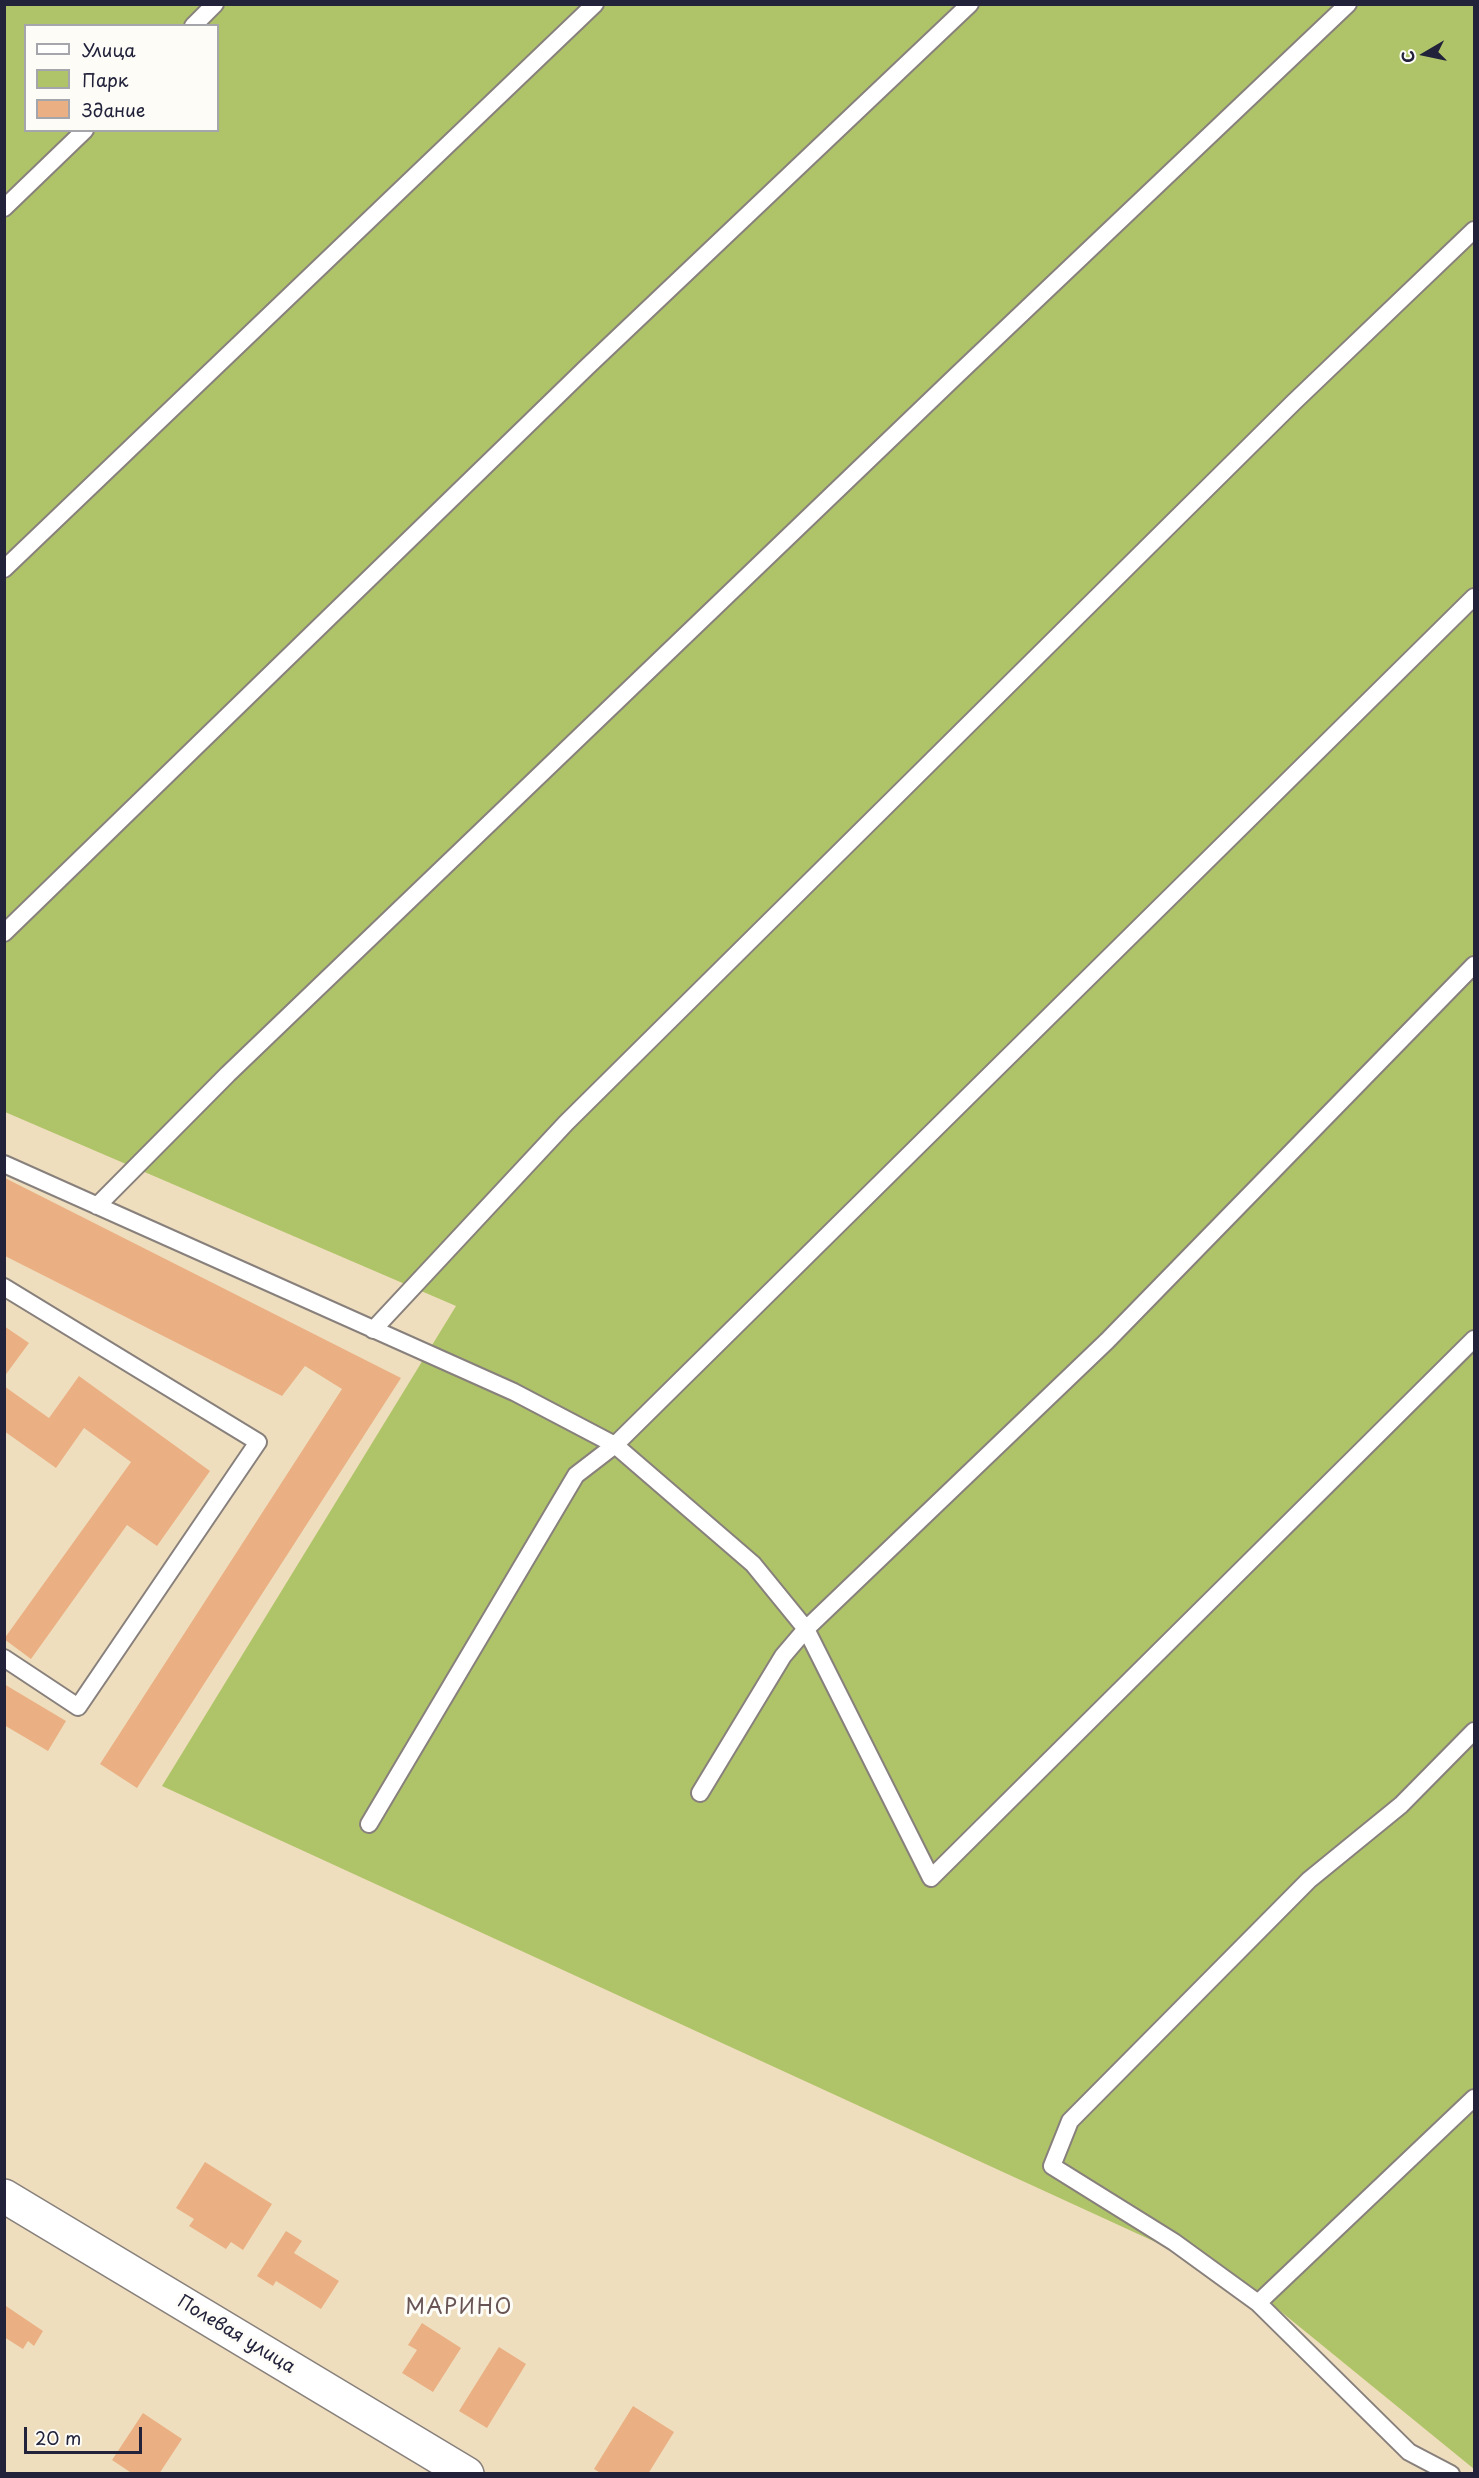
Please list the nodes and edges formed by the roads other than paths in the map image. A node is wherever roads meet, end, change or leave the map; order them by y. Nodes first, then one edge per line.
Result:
1 (215, 4) edge
2 (595, 4) edge
3 (970, 4) edge
4 (1348, 4) edge
5 (195, 24) edge
6 (83, 132) edge
7 (4, 208) edge
8 (1474, 230) edge
9 (4, 569) edge
10 (1474, 597) edge
11 (4, 933) edge
12 (1474, 965) edge
13 (4, 1164) edge
14 (97, 1206) junction
15 (4, 1287) edge
16 (373, 1330) junction
17 (1474, 1340) edge
18 (615, 1446) junction
19 (806, 1629) junction
20 (4, 1658) edge
21 (1474, 1731) edge
22 (700, 1793) dead end
23 (369, 1824) dead end
24 (1474, 2098) edge
25 (4, 2196) edge
26 (1258, 2302) junction
27 (467, 2474) edge
28 (1451, 2474) edge

1 - 5 lane
2 - 9 lane
3 - 11 lane
4 - 14 lane
6 - 7 lane
8 - 16 lane
10 - 18 lane
12 - 19 lane
13 - 14 lane
14 - 16 lane
15 - 20 lane
16 - 18 lane
17 - 19 lane
18 - 19 lane
18 - 23 lane
19 - 22 lane
21 - 26 lane
24 - 26 lane
25 - 27 street, Полевая улица
26 - 28 lane

